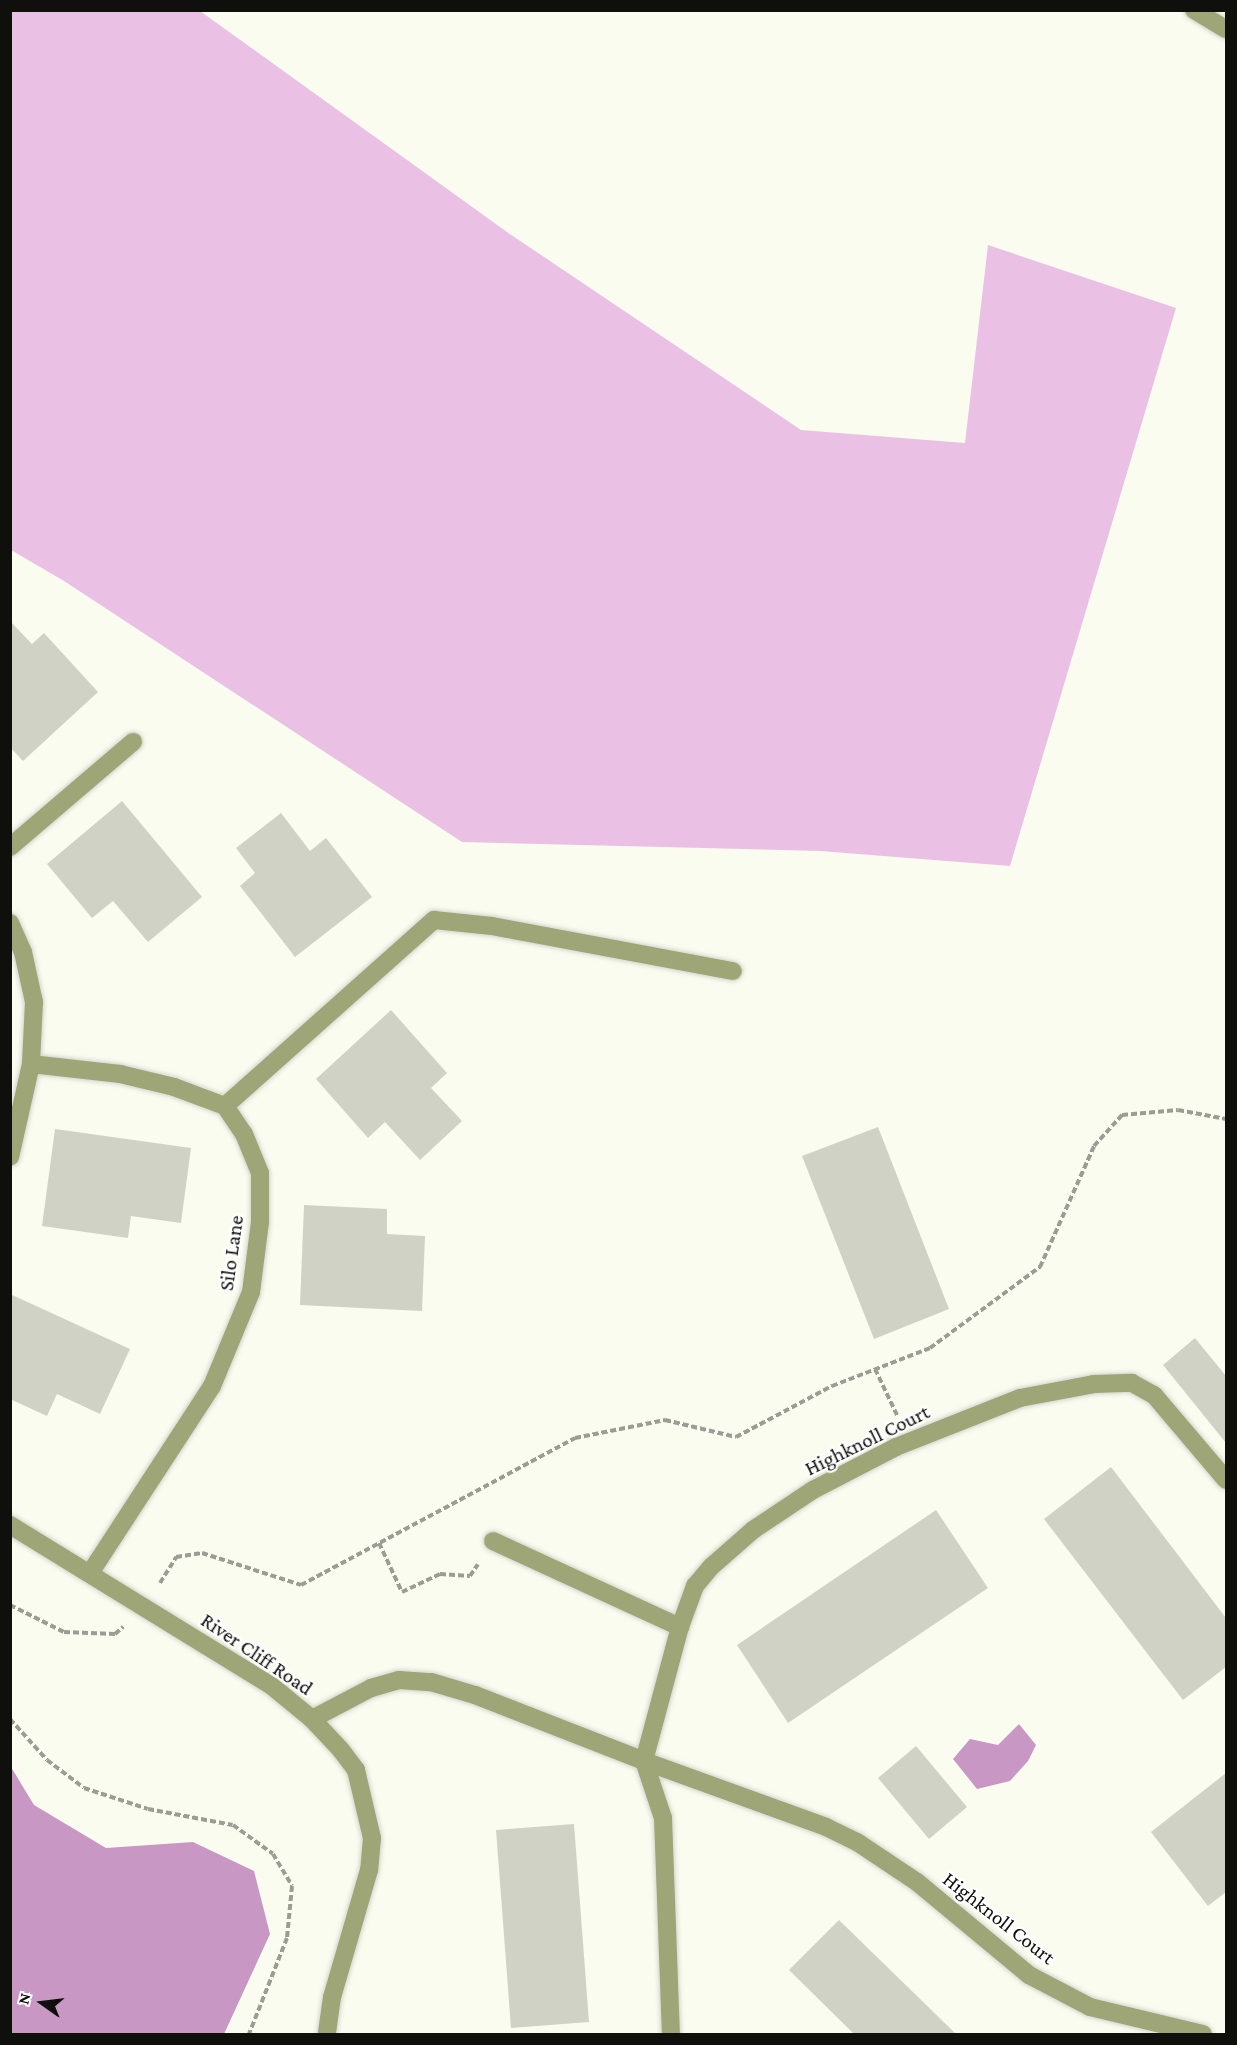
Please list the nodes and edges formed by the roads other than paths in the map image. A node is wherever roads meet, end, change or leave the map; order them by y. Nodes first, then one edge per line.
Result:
1 (1194, 10) edge
2 (1227, 29) edge
3 (133, 742) dead end
4 (10, 847) edge
5 (10, 923) edge
6 (733, 971) dead end
7 (31, 1064) junction
8 (225, 1107) junction
9 (10, 1157) edge
10 (1227, 1480) edge
11 (10, 1525) edge
12 (493, 1541) road end
13 (90, 1573) junction
14 (680, 1627) junction
15 (312, 1719) junction
16 (644, 1761) junction
17 (327, 2034) edge
18 (671, 2034) edge
19 (1203, 2034) edge

1 - 2 street
3 - 4 street
5 - 7 street
6 - 8 street
7 - 8 street
7 - 9 street
8 - 13 street, Silo Lane
10 - 14 street, Highknoll Court
11 - 13 street, River Cliff Road
12 - 14 street
13 - 15 street, River Cliff Road
14 - 16 street, Highknoll Court
15 - 16 street, Highknoll Court
15 - 17 street, River Cliff Road
16 - 18 street
16 - 19 street, Highknoll Court

